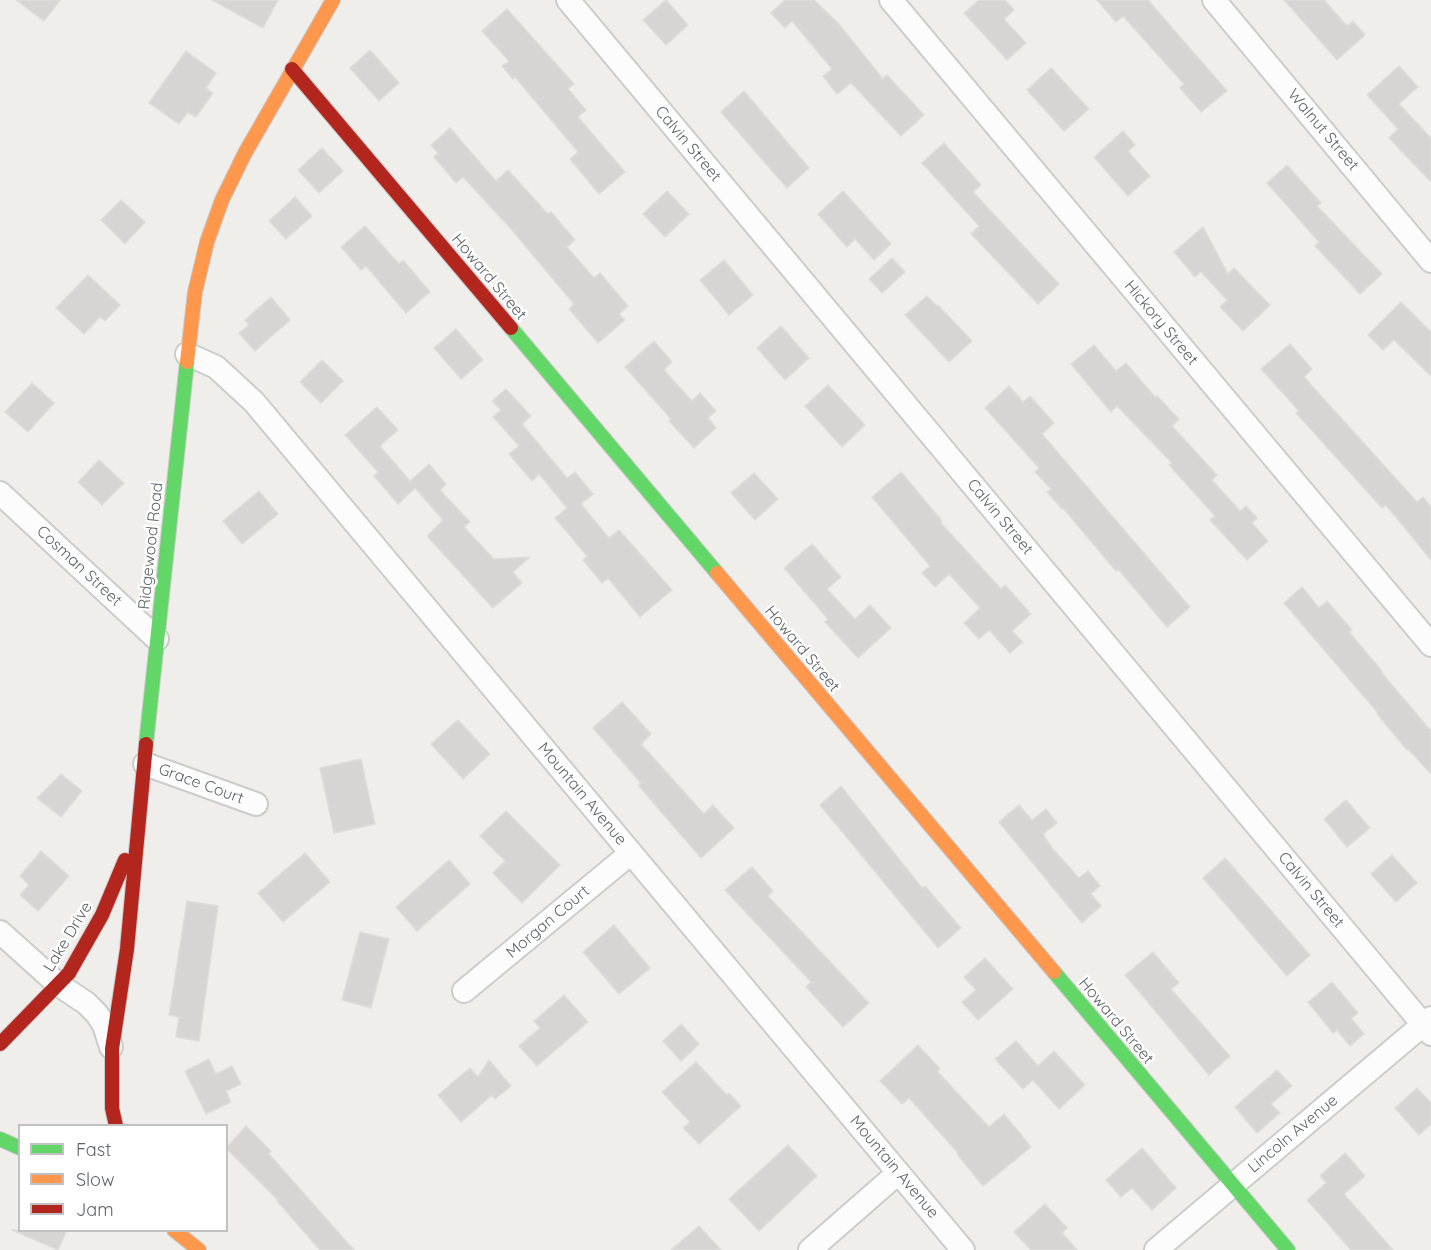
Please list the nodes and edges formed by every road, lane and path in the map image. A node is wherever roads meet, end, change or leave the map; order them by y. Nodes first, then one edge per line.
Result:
1 (333, 0) edge
2 (568, 0) edge
3 (891, 0) edge
4 (1214, 0) edge
5 (292, 69) junction
6 (1431, 261) edge
7 (187, 354) junction
8 (0, 493) edge
9 (157, 639) junction
10 (1431, 645) edge
11 (145, 764) junction
12 (256, 804) dead end
13 (138, 828) junction
14 (631, 853) junction
15 (0, 932) edge
16 (59, 985) junction
17 (464, 991) dead end
18 (1428, 1026) edge
19 (0, 1044) edge
20 (112, 1049) junction
21 (116, 1124) edge
22 (0, 1138) edge
23 (18, 1147) edge
24 (898, 1173) junction
25 (1233, 1185) junction
26 (176, 1232) edge
27 (199, 1250) edge
28 (810, 1250) edge
29 (963, 1250) edge
30 (1156, 1250) edge
31 (1288, 1250) edge

1 - 5 street, Ridgewood Road
2 - 18 street, Calvin Street
3 - 10 street, Hickory Street
4 - 6 street, Walnut Street
5 - 7 street, Ridgewood Road
5 - 25 street, Howard Street
7 - 9 street, Ridgewood Road
7 - 14 street, Mountain Avenue
8 - 9 street, Cosman Street
9 - 11 street, Ridgewood Road
11 - 12 street, Grace Court
11 - 13 street, Ridgewood Road
13 - 16 street, Lake Drive
13 - 20 street, Ridgewood Road
14 - 17 street, Morgan Court
14 - 24 street, Mountain Avenue
15 - 16 street
16 - 19 street, Lake Drive
16 - 20 street
18 - 25 street, Lincoln Avenue
20 - 21 street, Ridgewood Road
22 - 23 street
24 - 28 street
24 - 29 street, Mountain Avenue
25 - 30 street, Lincoln Avenue
25 - 31 street, Howard Street
26 - 27 street

